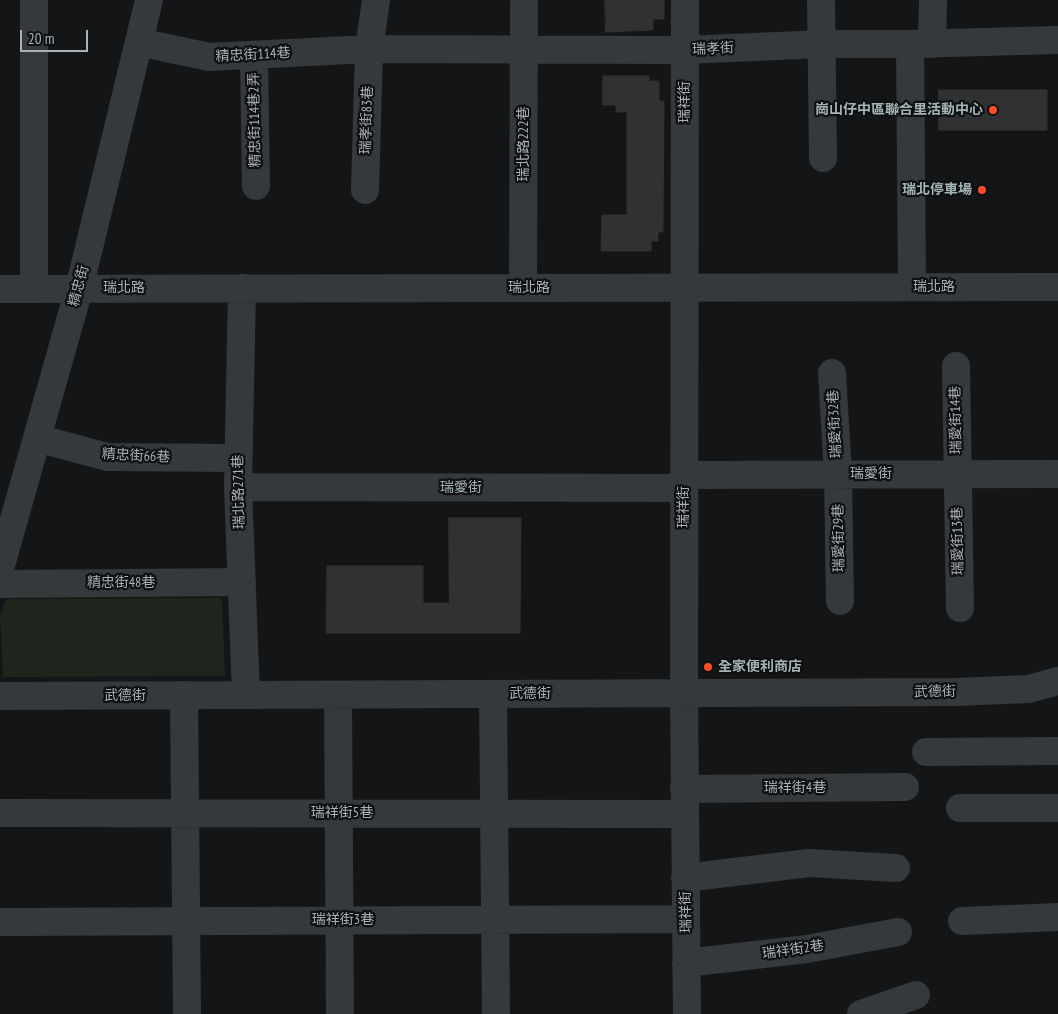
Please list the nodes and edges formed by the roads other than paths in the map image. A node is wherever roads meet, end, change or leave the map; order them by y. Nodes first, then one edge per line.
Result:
1 (34, 0) edge
2 (149, 0) edge
3 (376, 0) edge
4 (524, 0) edge
5 (685, 0) edge
6 (821, 0) edge
7 (933, 0) edge
8 (1058, 40) edge
9 (139, 42) junction
10 (823, 44) junction
11 (921, 44) junction
12 (369, 49) junction
13 (524, 50) junction
14 (685, 50) junction
15 (254, 54) junction
16 (823, 158) dead end
17 (256, 186) dead end
18 (365, 190) dead end
19 (912, 287) junction
20 (1058, 287) edge
21 (79, 288) junction
22 (242, 288) junction
23 (523, 288) junction
24 (685, 288) junction
25 (0, 289) edge
26 (34, 289) junction
27 (956, 366) dead end
28 (832, 373) dead end
29 (37, 438) junction
30 (238, 458) junction
31 (838, 474) junction
32 (957, 474) junction
33 (1058, 474) edge
34 (684, 482) junction
35 (238, 487) junction
36 (0, 570) edge
37 (242, 582) junction
38 (0, 584) edge
39 (840, 601) dead end
40 (960, 608) dead end
41 (1058, 681) edge
42 (493, 694) junction
43 (684, 694) junction
44 (184, 695) junction
45 (246, 695) junction
46 (338, 695) junction
47 (0, 696) edge
48 (1058, 751) edge
49 (926, 752) dead end
50 (905, 787) dead end
51 (684, 801) junction
52 (960, 808) dead end
53 (1058, 808) edge
54 (0, 813) edge
55 (184, 813) junction
56 (338, 814) junction
57 (494, 814) junction
58 (896, 868) dead end
59 (685, 878) junction
60 (1058, 917) edge
61 (686, 919) junction
62 (340, 920) junction
63 (496, 920) junction
64 (186, 921) junction
65 (0, 922) edge
66 (962, 922) dead end
67 (898, 932) dead end
68 (686, 963) junction
69 (916, 995) dead end
70 (187, 1014) edge
71 (340, 1014) edge
72 (496, 1014) edge
73 (687, 1014) edge
74 (861, 1014) edge

1 - 26 street
2 - 9 street, 精忠街
3 - 12 street, 瑞孝街83巷
4 - 13 street, 瑞北路222巷
5 - 14 street, 瑞祥街
6 - 10 street
7 - 11 street
8 - 11 street, 瑞孝街
9 - 15 street, 精忠街114巷
9 - 21 street, 精忠街
10 - 11 street, 瑞孝街
10 - 14 street, 瑞孝街
10 - 16 street
11 - 19 street
12 - 13 street, 瑞孝街
12 - 15 street, 精忠街114巷
12 - 18 street, 瑞孝街83巷
13 - 14 street, 瑞孝街
13 - 23 street, 瑞北路222巷
14 - 24 street, 瑞祥街
15 - 17 street, 精忠街114巷2弄
19 - 20 street, 瑞北路
19 - 24 street, 瑞北路
21 - 22 street, 瑞北路
21 - 26 street, 瑞北路
21 - 29 street, 精忠街
22 - 23 street, 瑞北路
22 - 30 street, 瑞北路271巷
23 - 24 street, 瑞北路
24 - 34 street, 瑞祥街
25 - 26 street, 瑞北路
27 - 32 street, 瑞愛街14巷
28 - 31 street, 瑞愛街32巷
29 - 30 street, 精忠街66巷
29 - 36 street, 精忠街
30 - 35 street, 瑞北路271巷
31 - 32 street, 瑞愛街
31 - 34 street, 瑞愛街
31 - 39 street, 瑞愛街29巷
32 - 33 street, 瑞愛街
32 - 40 street, 瑞愛街13巷
34 - 35 street, 瑞愛街
34 - 43 street, 瑞祥街
35 - 37 street, 瑞北路271巷
37 - 38 street, 精忠街48巷
37 - 45 street, 瑞北路271巷
41 - 43 street, 武德街
42 - 43 street, 武德街
42 - 46 street, 武德街
42 - 57 street
43 - 51 street, 瑞祥街
44 - 45 street, 武德街
44 - 47 street, 武德街
44 - 55 street
45 - 46 street, 武德街
46 - 56 street
48 - 49 street
50 - 51 street, 瑞祥街4巷
51 - 57 street, 瑞祥街5巷
51 - 59 street, 瑞祥街
52 - 53 street
54 - 55 street, 瑞祥街5巷
55 - 56 street, 瑞祥街5巷
55 - 64 street
56 - 57 street, 瑞祥街5巷
56 - 62 street
57 - 63 street
58 - 59 street
59 - 61 street, 瑞祥街
60 - 66 street
61 - 63 street, 瑞祥街3巷
61 - 68 street, 瑞祥街
62 - 63 street, 瑞祥街3巷
62 - 64 street, 瑞祥街3巷
62 - 71 street
63 - 72 street
64 - 65 street, 瑞祥街3巷
64 - 70 street
67 - 68 street, 瑞祥街2巷
68 - 73 street, 瑞祥街
69 - 74 street

